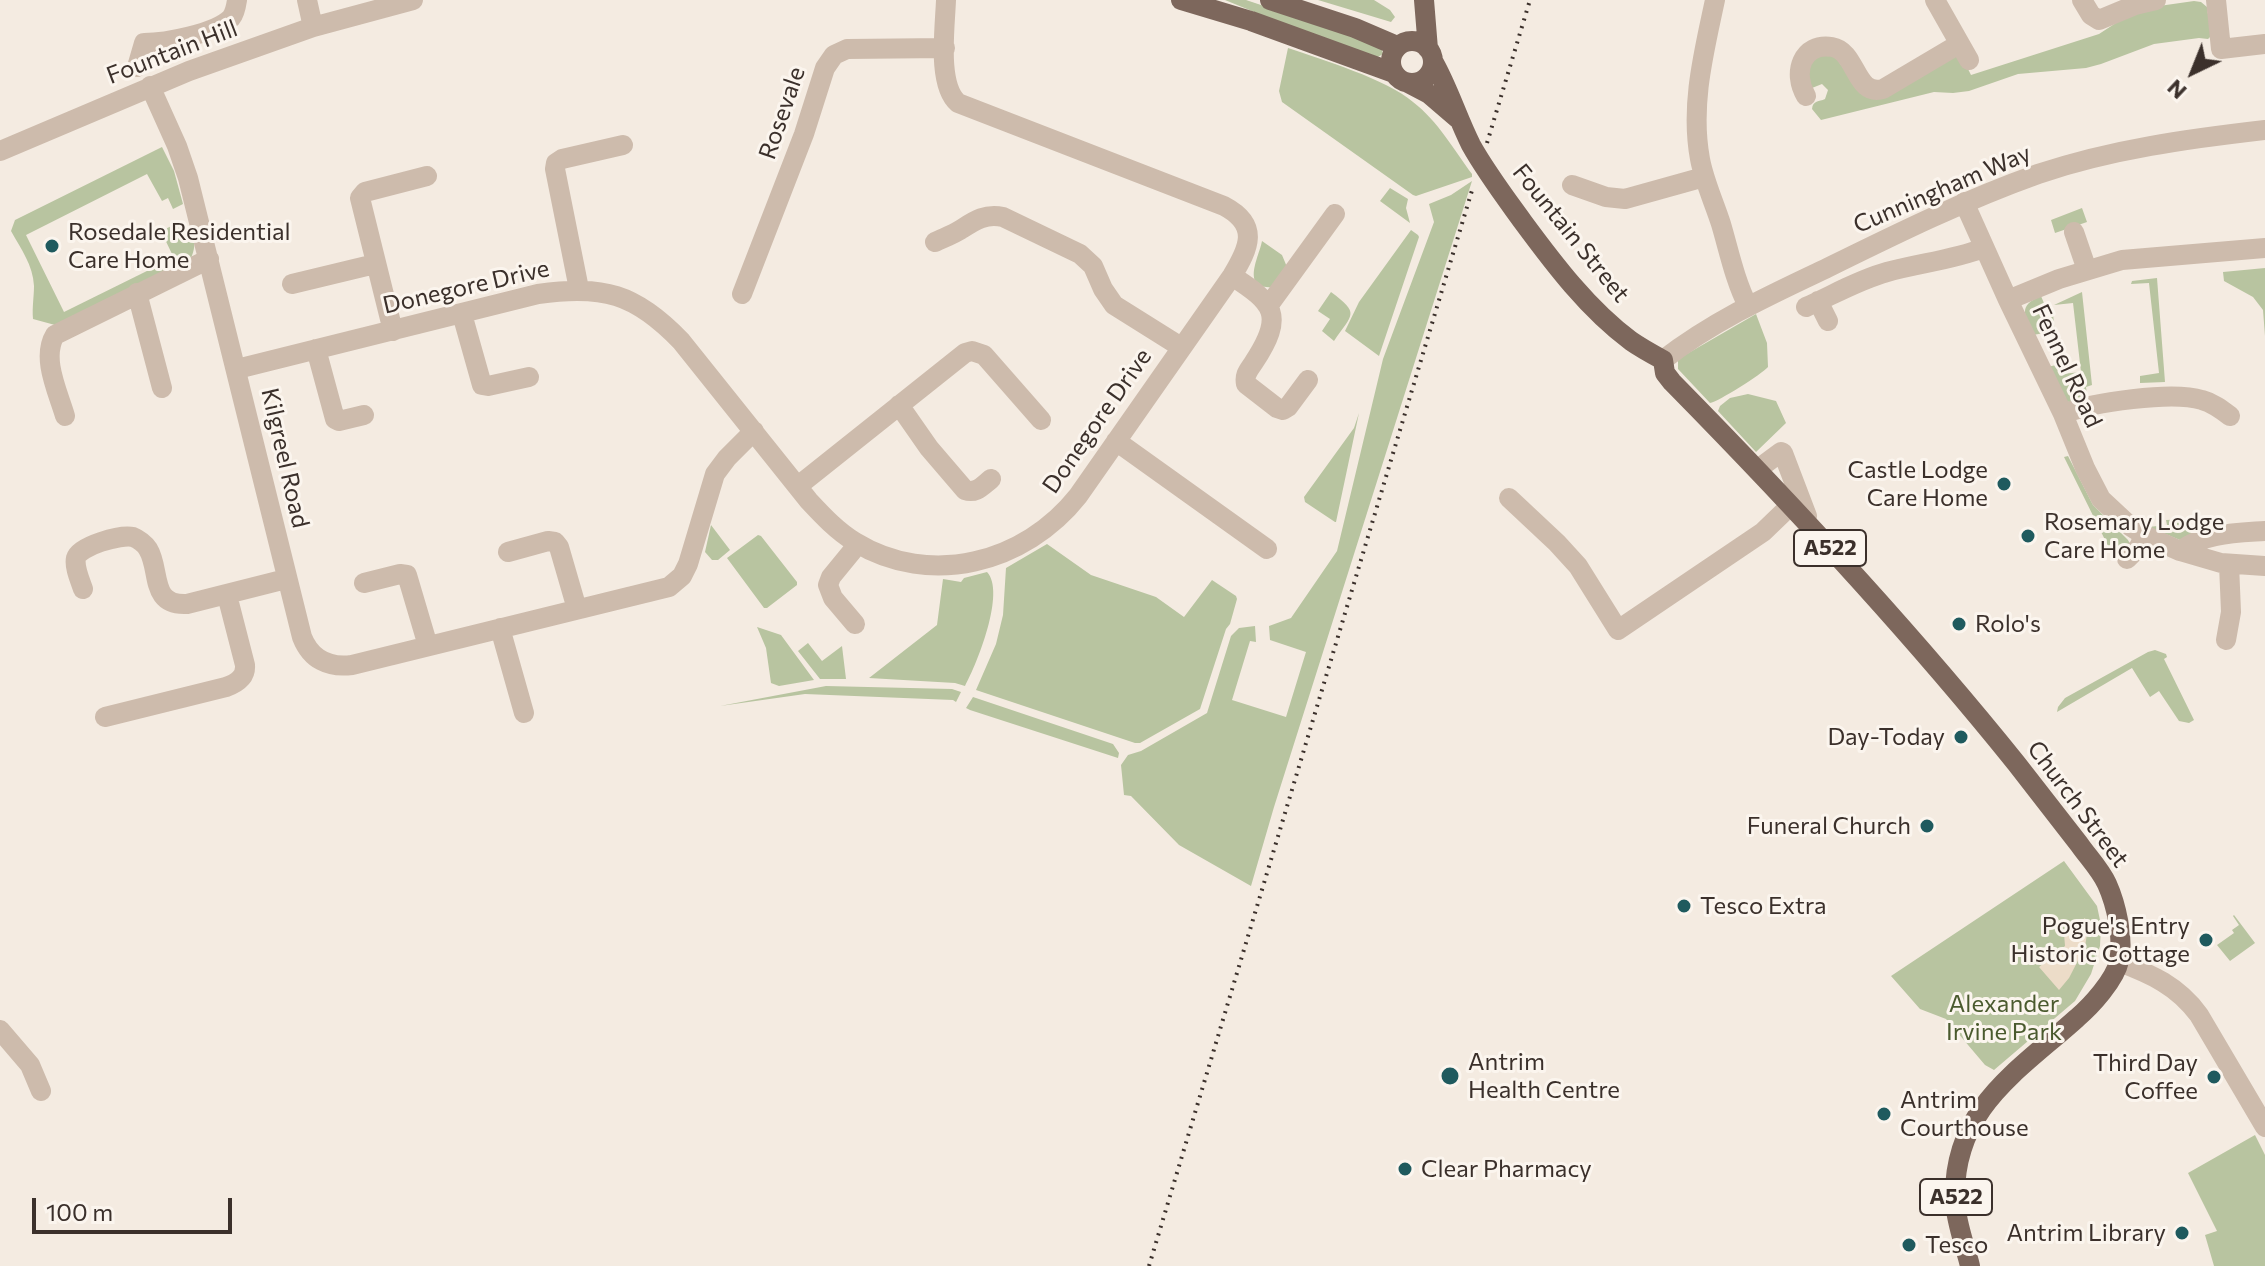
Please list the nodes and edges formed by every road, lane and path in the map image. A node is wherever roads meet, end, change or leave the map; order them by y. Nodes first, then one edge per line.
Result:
1 (237, 0) edge
2 (307, 0) edge
3 (413, 0) edge
4 (946, 0) edge
5 (1181, 0) edge
6 (1270, 0) edge
7 (1421, 0) edge
8 (1715, 0) edge
9 (1935, 0) edge
10 (2082, 0) edge
11 (2156, 0) edge
12 (2216, 0) edge
13 (313, 27) junction
14 (2265, 44) edge
15 (1400, 45) junction
16 (945, 48) junction
17 (1430, 55) junction
18 (137, 67) dead end
19 (1401, 78) junction
20 (150, 86) junction
21 (1806, 96) dead end
22 (1457, 118) junction
23 (2265, 130) edge
24 (623, 145) dead end
25 (0, 151) edge
26 (427, 176) dead end
27 (1704, 177) junction
28 (1572, 185) dead end
29 (1964, 202) junction
30 (1335, 214) dead end
31 (2074, 232) dead end
32 (935, 242) dead end
33 (1984, 248) junction
34 (2265, 248) edge
35 (209, 259) junction
36 (375, 264) junction
37 (2087, 270) junction
38 (1232, 276) junction
39 (292, 284) dead end
40 (579, 289) junction
41 (137, 293) junction
42 (742, 294) dead end
43 (2008, 300) junction
44 (1269, 305) junction
45 (1748, 306) junction
46 (462, 314) junction
47 (1828, 321) dead end
48 (393, 331) junction
49 (1181, 347) junction
50 (316, 349) junction
51 (1663, 360) junction
52 (237, 369) junction
53 (529, 377) dead end
54 (1308, 380) dead end
55 (162, 388) dead end
56 (899, 405) junction
57 (2063, 414) junction
58 (364, 415) dead end
59 (65, 416) dead end
60 (2230, 416) dead end
61 (1041, 420) dead end
62 (754, 431) junction
63 (1116, 441) junction
64 (1758, 469) junction
65 (991, 479) dead end
66 (798, 486) junction
67 (1509, 498) dead end
68 (1791, 505) junction
69 (1812, 527) junction
70 (2265, 531) edge
71 (2144, 535) junction
72 (858, 544) junction
73 (1267, 549) dead end
74 (2180, 551) junction
75 (508, 552) dead end
76 (2127, 559) dead end
77 (2229, 564) junction
78 (2265, 566) edge
79 (286, 579) junction
80 (364, 583) dead end
81 (83, 589) dead end
82 (227, 595) junction
83 (577, 609) junction
84 (855, 624) dead end
85 (500, 628) junction
86 (2226, 640) dead end
87 (428, 646) junction
88 (524, 713) dead end
89 (105, 717) dead end
90 (1996, 739) joint
91 (2119, 962) junction
92 (0, 1030) edge
93 (41, 1091) dead end
94 (2265, 1127) edge
95 (1971, 1264) edge

1 - 18 street
2 - 13 street
3 - 13 street, Fountain Hill
4 - 16 street, Donegore Drive
5 - 19 main road
6 - 15 main road
7 - 15 main road, A522
7 - 17 main road, A522
8 - 27 street
9 - 21 street
10 - 11 street
12 - 14 street
13 - 20 street, Fountain Hill
15 - 17 main road
15 - 19 main road, A522
16 - 38 street, Donegore Drive
16 - 42 street, Rosevale
17 - 19 main road
17 - 22 main road, Fountain Street / A522
19 - 22 main road, Fountain Street / A522
20 - 25 street, Fountain Hill
20 - 35 street, Kilgreel Road
22 - 51 main road, Fountain Street / A522
23 - 29 street, Cunningham Way
24 - 40 street
26 - 36 street
27 - 28 street
27 - 45 street
29 - 33 street, Fennel Road
29 - 45 street, Cunningham Way
30 - 44 street
31 - 37 street
32 - 49 street
33 - 43 street, Fennel Road
33 - 47 street
34 - 37 street
35 - 41 street
35 - 52 street, Kilgreel Road
36 - 39 street
36 - 48 street
37 - 43 street
38 - 44 street
38 - 49 street, Donegore Drive
40 - 46 street, Donegore Drive
40 - 62 street, Donegore Drive
41 - 55 street
41 - 59 street
43 - 57 street, Fennel Road
44 - 54 street
45 - 51 street, Cunningham Way
46 - 48 street, Donegore Drive
46 - 53 street
48 - 50 street, Donegore Drive
49 - 63 street, Donegore Drive
50 - 52 street, Donegore Drive
50 - 58 street
51 - 64 main road, Fountain Street / A522
52 - 79 street, Kilgreel Road
56 - 61 street
56 - 65 street
56 - 66 street
57 - 60 street
57 - 71 street, Fennel Road
62 - 66 street, Donegore Drive
62 - 83 street, Kilgreel Road
63 - 72 street, Donegore Drive
63 - 73 street
64 - 68 main road, Fountain Street / A522
64 - 69 street, Fountain Street
66 - 72 street, Donegore Drive
67 - 68 street
68 - 69 main road, Fountain Street / A522
69 - 90 main road, Fountain Street / A522
70 - 74 street
71 - 74 street, Fennel Road
71 - 76 street
72 - 84 street
74 - 77 street, Fennel Road
75 - 83 street
77 - 78 street, Fennel Road
77 - 86 street
79 - 82 street
79 - 87 street, Kilgreel Road
80 - 87 street
81 - 82 street
82 - 89 street
83 - 85 street, Kilgreel Road
85 - 87 street, Kilgreel Road
85 - 88 street
90 - 91 main road, Church Street / A522
91 - 94 street
91 - 95 main road, A522
92 - 93 street

